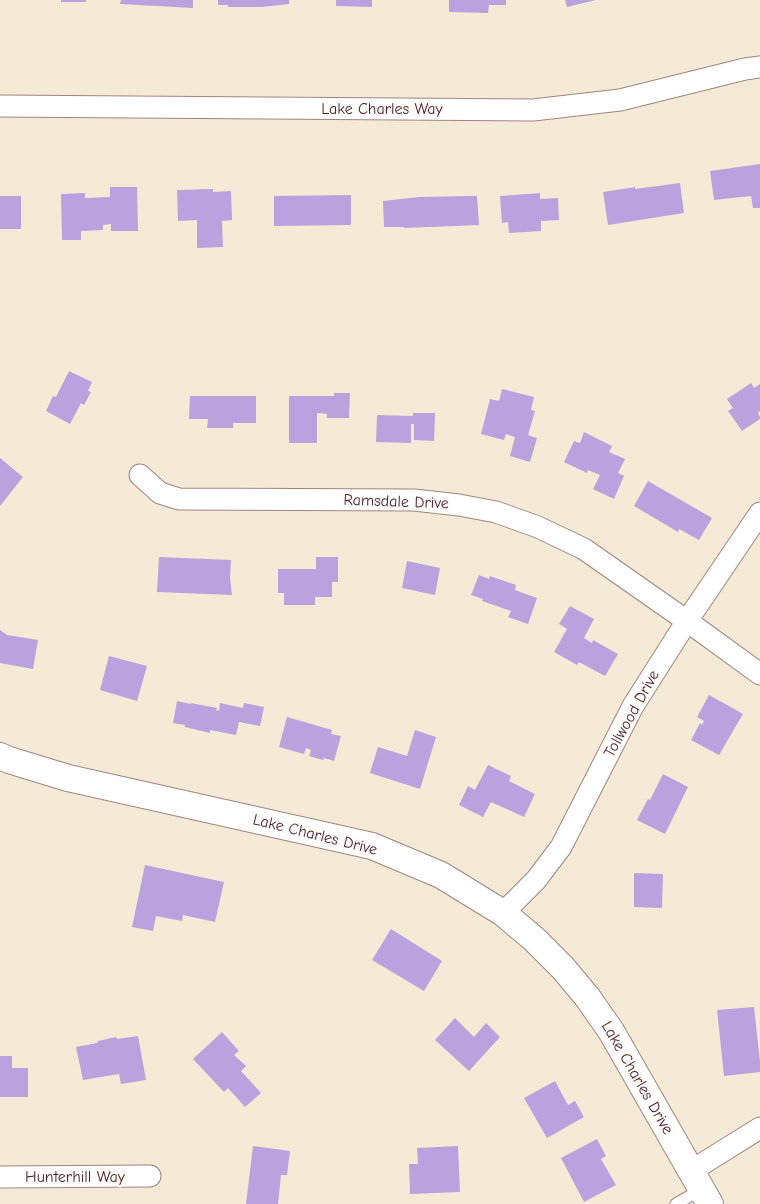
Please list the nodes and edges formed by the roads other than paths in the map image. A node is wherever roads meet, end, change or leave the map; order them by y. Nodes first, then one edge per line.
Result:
1 (760, 67) edge
2 (0, 106) edge
3 (140, 475) dead end
4 (760, 513) edge
5 (687, 621) junction
6 (760, 674) edge
7 (0, 756) edge
8 (503, 913) junction
9 (760, 1128) edge
10 (150, 1176) dead end
11 (0, 1177) edge
12 (701, 1188) edge
13 (676, 1204) edge

1 - 2 street, Lake Charles Way
3 - 5 street, Ramsdale Drive
4 - 5 street, Tollwood Drive
5 - 6 street, Ramsdale Drive
5 - 8 street, Tollwood Drive
7 - 8 street, Lake Charles Drive
8 - 12 street, Lake Charles Drive
9 - 12 street
10 - 11 street, Hunterhill Way
12 - 13 lane

